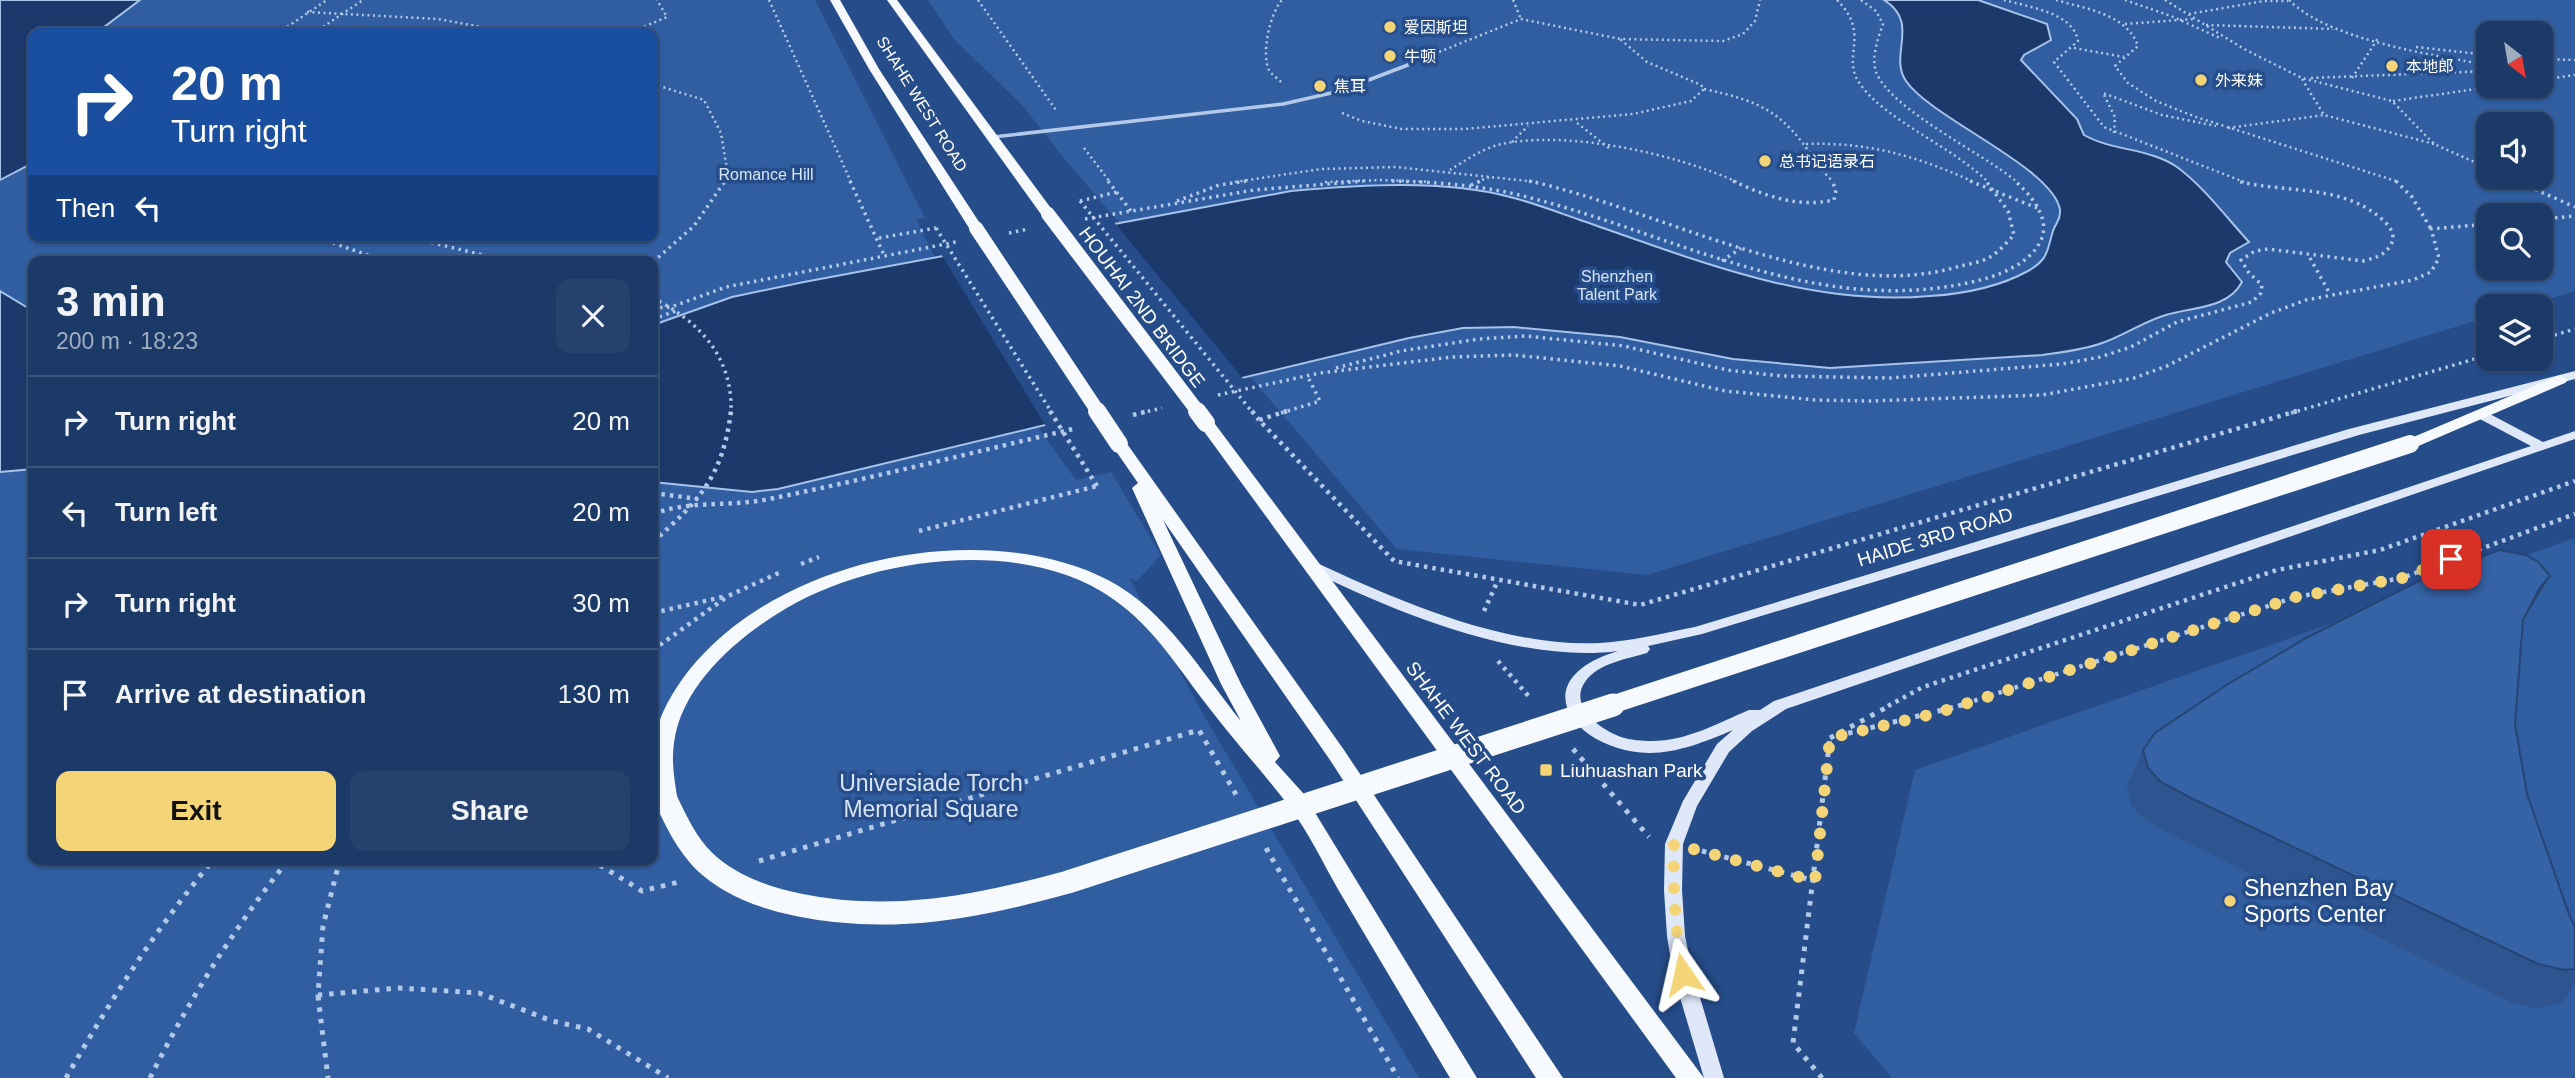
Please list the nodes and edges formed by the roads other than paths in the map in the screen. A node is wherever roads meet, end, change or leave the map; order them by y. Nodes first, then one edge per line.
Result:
1 (835, 0) edge
2 (892, 0) edge
3 (1413, 63) road end
4 (990, 138) junction
5 (1048, 214) joint
6 (2567, 378) edge
7 (2482, 415) junction
8 (1206, 423) joint
9 (2575, 435) edge
10 (1119, 444) junction
11 (2541, 446) junction
12 (1308, 564) junction
13 (1697, 631) junction
14 (1780, 705) junction
15 (1295, 799) junction
16 (1464, 1078) edge
17 (1550, 1078) edge
18 (1691, 1078) edge
19 (1714, 1078) edge

1 - 10 main road, SHAHE WEST ROAD, bridge
2 - 4 main road, SHAHE WEST ROAD
3 - 4 lane
4 - 5 main road, SHAHE WEST ROAD
5 - 8 main road, HOUHAI 2ND BRIDGE, bridge
6 - 7 main road
6 - 13 main road, HAIDE 3RD ROAD
7 - 11 main road
7 - 15 main road, bridge
8 - 12 main road, SHAHE WEST ROAD
9 - 11 main road
10 - 15 main road
10 - 17 main road
11 - 14 main road
12 - 13 main road, HAIDE 3RD ROAD
12 - 18 main road, SHAHE WEST ROAD
13 - 14 main road
14 - 19 main road
15 - 16 main road

